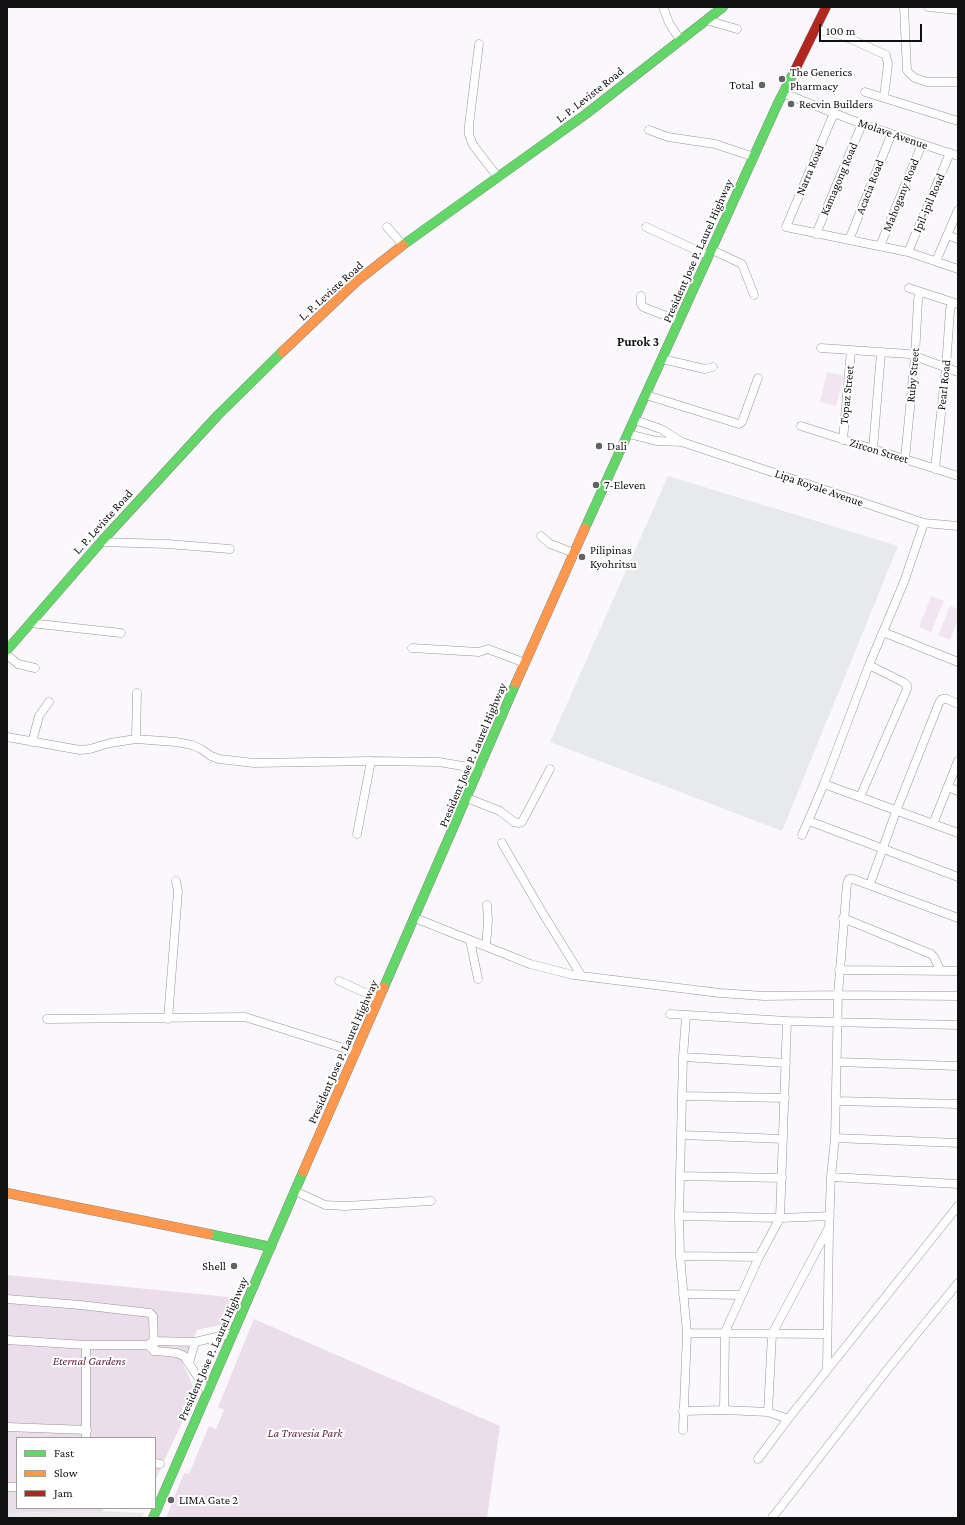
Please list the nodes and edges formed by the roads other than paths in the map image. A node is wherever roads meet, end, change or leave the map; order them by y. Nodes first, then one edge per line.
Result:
1 (663, 7) edge
2 (723, 7) edge
3 (826, 7) edge
4 (904, 7) edge
5 (928, 7) edge
6 (958, 10) edge
7 (706, 20) junction
8 (737, 29) dead end
9 (815, 29) junction
10 (681, 41) junction
11 (479, 44) dead end
12 (958, 82) edge
13 (865, 92) dead end
14 (783, 93) junction
15 (884, 97) junction
16 (834, 113) junction
17 (958, 121) edge
18 (862, 124) junction
19 (649, 130) dead end
20 (891, 134) junction
21 (922, 144) junction
22 (954, 154) edge
23 (754, 157) junction
24 (497, 176) junction
25 (958, 210) edge
26 (387, 227) dead end
27 (646, 227) dead end
28 (816, 234) junction
29 (947, 235) junction
30 (958, 239) edge
31 (850, 240) junction
32 (403, 245) junction
33 (880, 246) junction
34 (908, 252) junction
35 (710, 253) junction
36 (936, 261) junction
37 (958, 269) edge
38 (909, 288) dead end
39 (920, 292) junction
40 (754, 295) dead end
41 (641, 296) dead end
42 (956, 302) edge
43 (679, 321) junction
44 (821, 348) dead end
45 (852, 350) junction
46 (881, 353) junction
47 (915, 356) junction
48 (662, 359) junction
49 (713, 367) dead end
50 (946, 368) junction
51 (958, 372) edge
52 (758, 378) dead end
53 (646, 394) junction
54 (635, 420) junction
55 (801, 426) dead end
56 (629, 434) junction
57 (842, 440) junction
58 (682, 442) junction
59 (873, 449) junction
60 (904, 459) junction
61 (935, 469) junction
62 (958, 476) edge
63 (924, 523) junction
64 (958, 526) edge
65 (541, 536) dead end
66 (101, 542) junction
67 (230, 549) dead end
68 (574, 553) junction
69 (30, 623) junction
70 (883, 632) junction
71 (121, 633) dead end
72 (412, 648) dead end
73 (7, 650) edge
74 (7, 655) edge
75 (958, 662) edge
76 (525, 664) junction
77 (869, 665) junction
78 (35, 668) dead end
79 (137, 693) dead end
80 (49, 702) dead end
81 (958, 704) edge
82 (7, 737) edge
83 (136, 739) junction
84 (32, 742) junction
85 (371, 761) junction
86 (958, 761) edge
87 (480, 769) junction
88 (550, 769) dead end
89 (824, 784) junction
90 (948, 787) junction
91 (958, 791) edge
92 (860, 797) junction
93 (467, 798) junction
94 (897, 810) junction
95 (809, 821) junction
96 (934, 824) junction
97 (958, 833) edge
98 (357, 834) dead end
99 (802, 835) dead end
100 (502, 843) dead end
101 (882, 848) junction
102 (958, 877) edge
103 (176, 881) dead end
104 (870, 884) junction
105 (487, 906) dead end
106 (415, 918) junction
107 (843, 918) junction
108 (958, 918) edge
109 (470, 940) junction
110 (486, 946) junction
111 (839, 970) junction
112 (940, 970) junction
113 (958, 971) edge
114 (581, 976) junction
115 (478, 979) dead end
116 (339, 981) dead end
117 (838, 995) junction
118 (958, 996) edge
119 (379, 999) junction
120 (670, 1014) dead end
121 (686, 1016) junction
122 (47, 1019) dead end
123 (168, 1019) junction
124 (787, 1021) junction
125 (837, 1022) junction
126 (958, 1025) edge
127 (356, 1052) junction
128 (683, 1057) junction
129 (837, 1062) junction
130 (786, 1063) junction
131 (958, 1066) edge
132 (683, 1096) junction
133 (785, 1098) junction
134 (836, 1101) junction
135 (958, 1104) edge
136 (682, 1135) junction
137 (835, 1138) junction
138 (783, 1139) junction
139 (958, 1143) edge
140 (680, 1176) junction
141 (831, 1177) junction
142 (782, 1178) junction
143 (958, 1184) edge
144 (295, 1191) junction
145 (7, 1193) edge
146 (431, 1202) dead end
147 (958, 1206) edge
148 (679, 1216) junction
149 (830, 1216) junction
150 (780, 1218) junction
151 (829, 1228) junction
152 (271, 1247) junction
153 (680, 1256) junction
154 (759, 1258) junction
155 (958, 1283) edge
156 (683, 1294) junction
157 (741, 1295) junction
158 (7, 1299) edge
159 (725, 1332) junction
160 (234, 1333) junction
161 (687, 1333) junction
162 (772, 1334) junction
163 (827, 1334) junction
164 (7, 1340) edge
165 (154, 1341) junction
166 (195, 1342) junction
167 (86, 1344) junction
168 (147, 1345) junction
169 (154, 1351) junction
170 (189, 1363) junction
171 (827, 1370) junction
172 (207, 1391) junction
173 (724, 1410) junction
174 (683, 1411) junction
175 (768, 1412) junction
176 (788, 1419) junction
177 (7, 1427) edge
178 (683, 1430) dead end
179 (86, 1434) edge
180 (758, 1459) dead end
181 (156, 1509) edge
182 (772, 1518) edge

1 - 10 street
2 - 7 main road, L. P. Leviste Road
3 - 9 main road, President Jose P. Laurel Highway
4 - 12 street
5 - 6 street
7 - 8 street
7 - 10 main road, L. P. Leviste Road
9 - 14 main road, President Jose P. Laurel Highway
9 - 15 street
10 - 24 main road, L. P. Leviste Road
11 - 24 street
13 - 15 street
14 - 16 street, Molave Avenue
14 - 23 main road, President Jose P. Laurel Highway
15 - 17 street
16 - 18 street, Molave Avenue
16 - 28 street, Narra Road
18 - 20 street, Molave Avenue
18 - 28 street, Kamagong Road
19 - 23 street
20 - 21 street, Molave Avenue
20 - 31 street, Acacia Road
21 - 22 street, Molave Avenue
21 - 33 street, Mahogany Road
22 - 34 street, Ipil-ipil Road
23 - 35 main road, President Jose P. Laurel Highway
24 - 32 main road, L. P. Leviste Road
25 - 29 street
26 - 32 street
27 - 35 street
28 - 31 street
29 - 30 street
29 - 36 street
31 - 33 street
32 - 66 main road, L. P. Leviste Road
33 - 34 street
34 - 36 street
35 - 40 street
35 - 43 main road, President Jose P. Laurel Highway
36 - 37 street
38 - 39 street
39 - 42 street
39 - 47 street, Ruby Street
41 - 43 street
42 - 50 street, Pearl Road
43 - 48 main road, President Jose P. Laurel Highway
44 - 45 street
45 - 46 street
45 - 57 street, Topaz Street
46 - 47 street
46 - 59 street
47 - 50 street
47 - 60 street, Ruby Street
48 - 49 street
48 - 53 main road, President Jose P. Laurel Highway
50 - 51 street
50 - 61 street, Pearl Road
52 - 53 street
53 - 54 main road, President Jose P. Laurel Highway
54 - 56 main road, President Jose P. Laurel Highway
54 - 58 street, Lipa Royale Avenue
55 - 57 street, Zircon Street
56 - 58 street, Lipa Royale Avenue
56 - 68 main road, President Jose P. Laurel Highway
57 - 59 street, Zircon Street
58 - 63 street, Lipa Royale Avenue
59 - 60 street, Zircon Street
60 - 61 street, Zircon Street
61 - 62 street, Zircon Street
63 - 64 street, Lipa Royale Avenue
63 - 70 street
65 - 68 street
66 - 67 street
66 - 69 main road, L. P. Leviste Road
68 - 76 main road, President Jose P. Laurel Highway
69 - 71 street
69 - 73 main road, L. P. Leviste Road
70 - 75 street
70 - 77 street
72 - 76 street
74 - 78 street
76 - 87 main road, President Jose P. Laurel Highway
77 - 89 street
77 - 92 street
79 - 83 street
80 - 84 street
81 - 94 street
82 - 84 street
83 - 84 street
83 - 85 street
85 - 87 street
85 - 98 street
86 - 90 street
87 - 93 main road, President Jose P. Laurel Highway
88 - 93 street
89 - 92 street
89 - 95 street
90 - 91 street
90 - 96 street
92 - 94 street
93 - 106 main road, President Jose P. Laurel Highway
94 - 96 street
94 - 101 street
95 - 99 street
95 - 101 street
96 - 97 street
100 - 114 street
101 - 102 street
101 - 104 street
103 - 123 street
104 - 107 street
104 - 108 street
105 - 110 street
106 - 109 street
106 - 119 main road, President Jose P. Laurel Highway
107 - 111 street
107 - 112 street
109 - 110 street
109 - 115 street
110 - 114 street
111 - 112 street
111 - 117 street
112 - 113 street
114 - 117 street
116 - 119 street
117 - 118 street
117 - 125 street
119 - 127 main road, President Jose P. Laurel Highway
120 - 121 street
121 - 124 street
121 - 128 street
122 - 123 street
123 - 127 street
124 - 125 street
124 - 130 street
125 - 126 street
125 - 129 street
127 - 144 main road, President Jose P. Laurel Highway
128 - 130 street
128 - 132 street
129 - 131 street
129 - 134 street
130 - 133 street
132 - 133 street
132 - 136 street
133 - 138 street
134 - 135 street
134 - 137 street
136 - 138 street
136 - 140 street
137 - 139 street
137 - 141 street
138 - 142 street
140 - 142 street
140 - 148 street
141 - 143 street
141 - 149 street
142 - 150 street
144 - 146 street
144 - 152 main road, President Jose P. Laurel Highway
145 - 152 main road
147 - 171 street
148 - 150 street
148 - 153 street
149 - 150 street
149 - 151 street
150 - 154 street
151 - 162 street
151 - 163 street
152 - 160 main road, President Jose P. Laurel Highway
153 - 154 street
153 - 156 street
154 - 157 street
155 - 182 street
156 - 157 street
156 - 161 street
157 - 159 street
158 - 165 street
159 - 161 street
159 - 162 street
159 - 173 street
160 - 166 street
160 - 172 main road, President Jose P. Laurel Highway
161 - 174 street
162 - 163 street
162 - 175 street
163 - 171 street
164 - 167 street
165 - 166 street
165 - 168 street
165 - 169 street
166 - 170 street
167 - 168 street
167 - 179 street
168 - 169 street
169 - 170 street
170 - 172 street
171 - 176 street
172 - 181 main road, President Jose P. Laurel Highway
173 - 174 street
173 - 175 street
174 - 178 street
175 - 176 street
176 - 180 street
177 - 179 street

